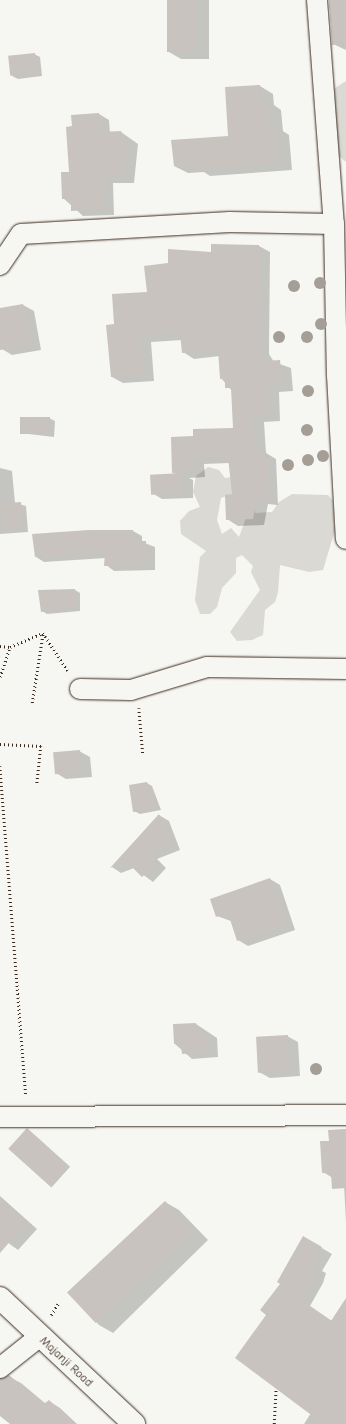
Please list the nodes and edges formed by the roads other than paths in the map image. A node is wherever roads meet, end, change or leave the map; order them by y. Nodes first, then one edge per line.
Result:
1 (317, 0) edge
2 (334, 224) junction
3 (0, 265) edge
4 (346, 539) edge
5 (346, 669) edge
6 (80, 689) road end
7 (346, 1115) edge
8 (0, 1118) edge
9 (0, 1298) edge
10 (39, 1337) junction
11 (0, 1368) edge
12 (134, 1424) edge

1 - 2 street
2 - 3 street
2 - 4 street
5 - 6 street
7 - 8 street
9 - 10 main road, Majanji Road
10 - 11 street
10 - 12 main road, Majanji Road

